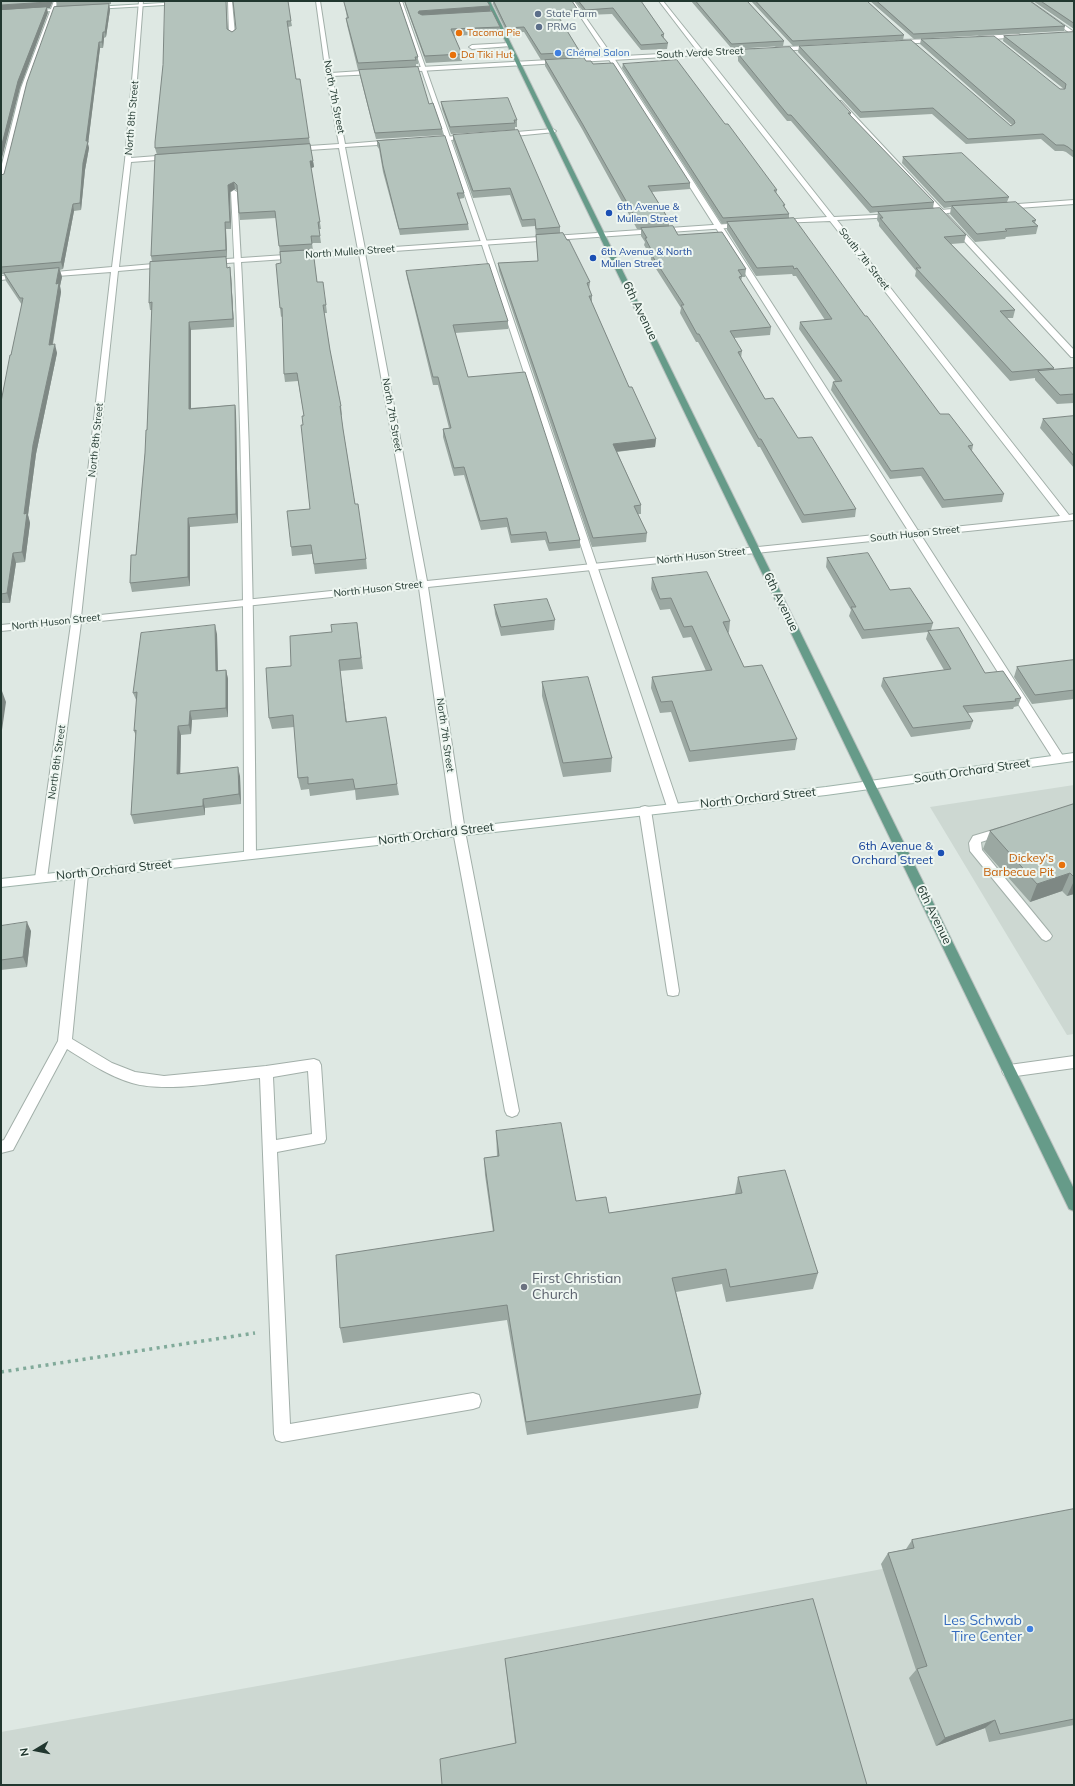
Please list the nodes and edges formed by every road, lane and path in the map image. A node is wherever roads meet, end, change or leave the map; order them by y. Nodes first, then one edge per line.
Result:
1 (56, 1) edge
2 (230, 1) edge
3 (318, 1) edge
4 (400, 1) edge
5 (572, 1) edge
6 (661, 1) edge
7 (1027, 1) edge
8 (487, 2) edge
9 (141, 3) edge
10 (186, 3) edge
11 (90, 8) edge
12 (76, 9) edge
13 (54, 10) junction
14 (1, 13) edge
15 (1064, 33) edge
16 (1073, 33) edge
17 (232, 35) edge
18 (1025, 35) edge
19 (906, 36) edge
20 (993, 37) junction
21 (971, 38) edge
22 (941, 40) edge
23 (784, 42) edge
24 (911, 42) junction
25 (888, 43) edge
26 (509, 45) junction
27 (1003, 46) edge
28 (472, 47) dead end
29 (820, 47) edge
30 (917, 47) edge
31 (789, 48) junction
32 (773, 49) edge
33 (757, 50) edge
34 (702, 53) junction
35 (795, 54) edge
36 (611, 58) junction
37 (518, 64) junction
38 (425, 69) junction
39 (385, 71) edge
40 (393, 71) edge
41 (329, 75) junction
42 (833, 95) edge
43 (553, 132) junction
44 (494, 135) edge
45 (479, 136) edge
46 (448, 138) junction
47 (426, 140) edge
48 (403, 142) edge
49 (343, 146) junction
50 (287, 149) edge
51 (176, 157) edge
52 (128, 160) junction
53 (2, 172) edge
54 (1, 180) edge
55 (234, 192) edge
56 (1074, 202) edge
57 (996, 208) edge
58 (973, 209) edge
59 (942, 212) junction
60 (918, 213) edge
61 (903, 214) edge
62 (832, 218) junction
63 (772, 223) edge
64 (749, 224) edge
65 (718, 227) junction
66 (604, 235) junction
67 (484, 242) junction
68 (362, 251) junction
69 (238, 260) junction
70 (207, 262) edge
71 (176, 264) edge
72 (114, 269) junction
73 (1, 278) edge
74 (1074, 355) edge
75 (1070, 517) edge
76 (914, 534) junction
77 (756, 550) junction
78 (594, 568) junction
79 (423, 584) junction
80 (249, 602) junction
81 (76, 620) junction
82 (1, 628) edge
83 (1074, 757) edge
84 (1059, 759) junction
85 (870, 784) junction
86 (673, 807) junction
87 (645, 810) junction
88 (1014, 827) edge
89 (459, 831) junction
90 (250, 855) junction
91 (82, 874) junction
92 (41, 878) junction
93 (1, 883) edge
94 (1046, 936) dead end
95 (673, 991) dead end
96 (65, 1041) junction
97 (1074, 1062) edge
98 (1009, 1071) junction
99 (266, 1072) junction
100 (512, 1111) dead end
101 (1, 1147) edge
102 (269, 1147) junction
103 (1074, 1204) edge
104 (278, 1329) junction
105 (1, 1372) edge
106 (473, 1401) dead end

1 - 13 street
2 - 17 street
3 - 41 street, North 7th Street
4 - 38 street
5 - 36 street
6 - 34 street, South 7th Street
7 - 16 street
8 - 26 main road, 6th Avenue
9 - 10 street
9 - 11 street
9 - 52 street, North 8th Street
12 - 13 street
13 - 14 street
13 - 53 street
15 - 16 street
18 - 20 street
19 - 24 street
20 - 21 street
20 - 27 street
22 - 24 street
23 - 31 street
24 - 25 street
24 - 30 street
26 - 28 street
26 - 37 main road, 6th Avenue
29 - 31 street
31 - 32 street
31 - 35 street
33 - 34 street, South Verde Street
34 - 36 street, South Verde Street
34 - 62 street, South 7th Street
36 - 37 street, South Verde Street
36 - 65 street
37 - 38 street, South Verde Street
37 - 43 main road, 6th Avenue
38 - 40 street, South Verde Street
38 - 46 street
39 - 41 street
41 - 49 street, North 7th Street
42 - 59 street
43 - 44 street
43 - 66 main road, 6th Avenue
45 - 46 street
46 - 47 street
46 - 67 street
48 - 49 street
49 - 50 street
49 - 68 street, North 7th Street
51 - 52 street
52 - 72 street, North 8th Street
53 - 54 street
55 - 69 street
56 - 57 street
58 - 59 street
59 - 60 street
59 - 74 street
61 - 62 street
62 - 63 street
62 - 75 street, South 7th Street
64 - 65 street, North Mullen Street
65 - 66 street, North Mullen Street
65 - 76 street
66 - 67 street, North Mullen Street
66 - 77 main road, 6th Avenue
67 - 68 street, North Mullen Street
67 - 78 street
68 - 69 street, North Mullen Street
68 - 79 street, North 7th Street
69 - 70 street, North Mullen Street
69 - 80 street
71 - 72 street
72 - 73 street
72 - 81 street, North 8th Street
75 - 76 street, South Huson Street
76 - 77 street, South Huson Street
76 - 84 street
77 - 78 street, North Huson Street
77 - 85 main road, 6th Avenue
78 - 79 street, North Huson Street
78 - 86 street
79 - 80 street, North Huson Street
79 - 89 street, North 7th Street
80 - 81 street, North Huson Street
80 - 90 street
81 - 82 street, North Huson Street
81 - 92 street, North 8th Street
83 - 84 street, South Orchard Street
84 - 85 street, South Orchard Street
85 - 86 street, North Orchard Street
85 - 98 main road, 6th Avenue
86 - 87 street, North Orchard Street
87 - 89 street, North Orchard Street
87 - 95 street
88 - 94 street
89 - 90 street, North Orchard Street
89 - 100 street, North 7th Street
90 - 91 street, North Orchard Street
91 - 92 street, North Orchard Street
91 - 96 street
92 - 93 street, North Orchard Street
96 - 99 street
96 - 101 street
97 - 98 street
98 - 103 main road, 6th Avenue
99 - 102 street
99 - 102 street
102 - 104 street
104 - 105 path
104 - 106 street

